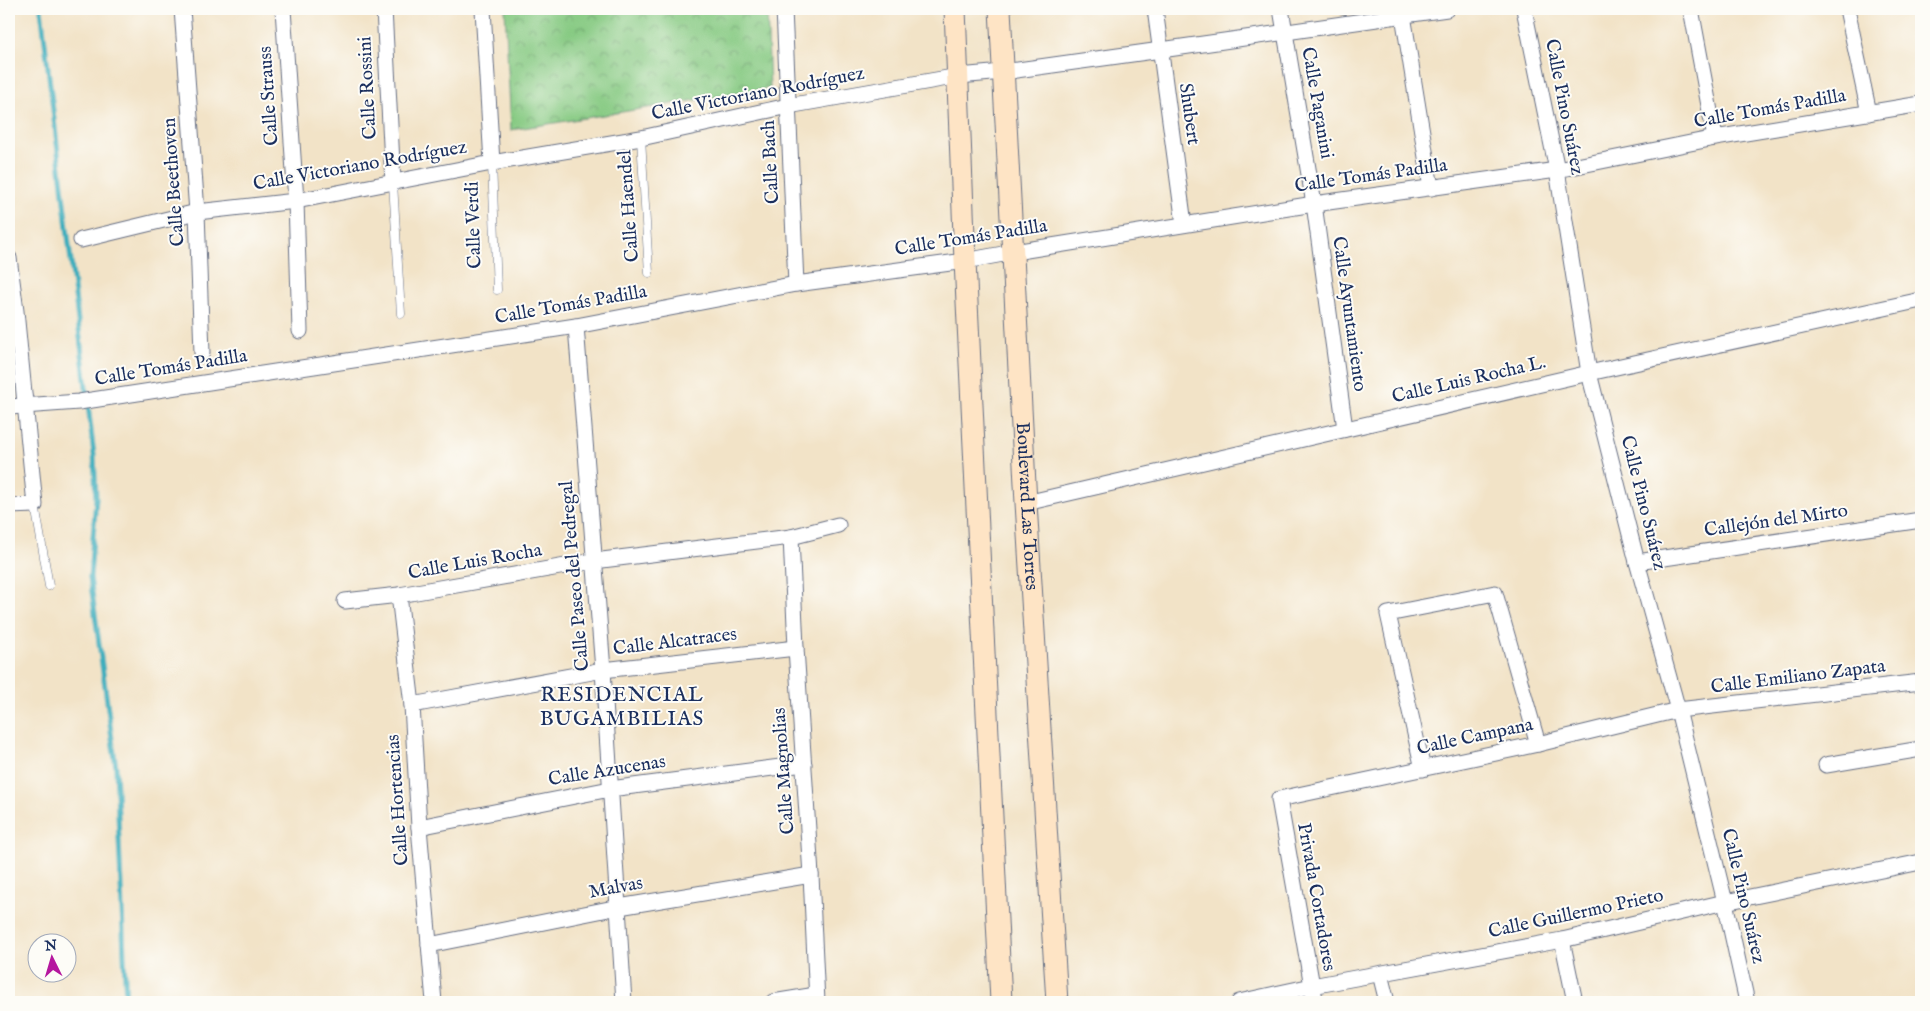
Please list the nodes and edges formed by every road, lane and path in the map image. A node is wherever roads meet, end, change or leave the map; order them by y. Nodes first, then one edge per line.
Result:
1 (182, 9) edge
2 (283, 9) edge
3 (384, 9) edge
4 (483, 9) edge
5 (784, 9) edge
6 (955, 9) edge
7 (1000, 9) edge
8 (1155, 9) edge
9 (1281, 9) edge
10 (1447, 9) edge
11 (1524, 9) edge
12 (1691, 9) edge
13 (1847, 9) edge
14 (1402, 12) edge
15 (1285, 33) junction
16 (1160, 50) junction
17 (1003, 72) junction
18 (959, 76) junction
19 (1921, 104) edge
20 (788, 106) junction
21 (1869, 113) junction
22 (641, 138) junction
23 (1715, 138) junction
24 (492, 163) junction
25 (1557, 170) junction
26 (393, 183) junction
27 (1431, 188) junction
28 (296, 201) junction
29 (1314, 204) junction
30 (197, 212) junction
31 (1184, 224) junction
32 (81, 240) dead end
33 (1014, 252) junction
34 (9, 258) edge
35 (965, 261) junction
36 (649, 273) dead end
37 (796, 284) junction
38 (497, 290) dead end
39 (1921, 300) edge
40 (12, 311) edge
41 (400, 314) dead end
42 (576, 326) junction
43 (300, 331) dead end
44 (202, 353) dead end
45 (1589, 373) junction
46 (26, 406) junction
47 (9, 407) edge
48 (1345, 429) junction
49 (1026, 503) junction
50 (35, 504) junction
51 (9, 506) edge
52 (1921, 520) edge
53 (838, 525) dead end
54 (791, 537) junction
55 (594, 561) junction
56 (1637, 562) junction
57 (49, 586) dead end
58 (398, 595) junction
59 (345, 601) dead end
60 (796, 648) junction
61 (603, 670) junction
62 (1921, 682) edge
63 (412, 705) junction
64 (1678, 710) junction
65 (1538, 744) junction
66 (1921, 749) edge
67 (804, 764) junction
68 (1826, 765) dead end
69 (1423, 769) junction
70 (610, 789) junction
71 (1278, 799) joint
72 (419, 827) junction
73 (1921, 862) edge
74 (812, 876) junction
75 (1726, 902) junction
76 (619, 907) junction
77 (1562, 940) junction
78 (429, 946) junction
79 (1380, 974) junction
80 (1312, 986) junction
81 (817, 999) edge
82 (434, 1002) edge
83 (624, 1002) edge
84 (773, 1002) edge
85 (1001, 1002) edge
86 (1057, 1002) edge
87 (1239, 1002) edge
88 (1316, 1002) edge
89 (1387, 1002) edge
90 (1574, 1002) edge
91 (1747, 1002) edge

1 - 30 street, Calle Beethoven
2 - 28 street, Calle Strauss
3 - 26 street, Calle Rossini
4 - 24 street, Calle Verdi
5 - 20 street, Calle Bach
6 - 18 street
7 - 17 street, Boulevard Las Torres
8 - 16 street, Shubert
9 - 15 street, Calle Paganini
10 - 14 street, Calle Victoriano Rodríguez
11 - 25 street, Calle Pino Suárez
12 - 23 street
13 - 21 street
14 - 15 street, Calle Victoriano Rodríguez
14 - 27 street
15 - 16 street, Calle Victoriano Rodríguez
15 - 29 street, Calle Paganini
16 - 17 street, Calle Victoriano Rodríguez
16 - 31 street, Shubert
17 - 18 street, Calle Victoriano Rodríguez
17 - 33 street, Boulevard Las Torres
18 - 20 street, Calle Victoriano Rodríguez
18 - 35 street
19 - 21 street, Calle Tomás Padilla
20 - 22 street, Calle Victoriano Rodríguez
20 - 37 street, Calle Bach
21 - 23 street, Calle Tomás Padilla
22 - 24 street, Calle Victoriano Rodríguez
22 - 36 lane, Calle Haendel
23 - 25 street, Calle Tomás Padilla
24 - 26 street, Calle Victoriano Rodríguez
24 - 38 lane, Calle Verdi
25 - 27 street, Calle Tomás Padilla
25 - 45 street, Calle Pino Suárez
26 - 28 street, Calle Victoriano Rodríguez
26 - 41 lane, Calle Rossini
27 - 29 street, Calle Tomás Padilla
28 - 30 street, Calle Victoriano Rodríguez
28 - 43 street, Calle Strauss
29 - 31 street, Calle Tomás Padilla
29 - 48 street, Calle Ayuntamiento
30 - 32 street, Calle Victoriano Rodríguez
30 - 44 street, Calle Beethoven
31 - 33 street, Calle Tomás Padilla
33 - 35 street, Calle Tomás Padilla
33 - 49 street, Boulevard Las Torres
34 - 40 street
35 - 37 street, Calle Tomás Padilla
35 - 85 street
37 - 42 street, Calle Tomás Padilla
39 - 45 street, Calle Luis Rocha L.
40 - 46 street
42 - 46 street, Calle Tomás Padilla
42 - 55 street, Calle Paseo del Pedregal
45 - 48 street, Calle Luis Rocha L.
45 - 56 street, Calle Pino Suárez
46 - 47 street, Calle Tomás Padilla
46 - 50 street
48 - 49 street, Calle Luis Rocha L.
49 - 86 street, Boulevard Las Torres
50 - 51 street
50 - 57 lane
52 - 56 street, Callejón del Mirto
53 - 54 street, Calle Luis Rocha
54 - 55 street, Calle Luis Rocha
54 - 60 street, Calle Magnolias
55 - 58 street, Calle Luis Rocha
55 - 61 street, Calle Paseo del Pedregal
56 - 64 street, Calle Pino Suárez
58 - 59 street, Calle Luis Rocha
58 - 63 street, Calle Hortencias
60 - 61 street, Calle Alcatraces
60 - 67 street, Calle Magnolias
61 - 63 street, Calle Alcatraces
61 - 70 street, Calle Paseo del Pedregal
62 - 64 street, Calle Emiliano Zapata
63 - 72 street, Calle Hortencias
64 - 65 street, Calle Campana
64 - 75 street, Calle Pino Suárez
65 - 69 street, Calle Campana
65 - 69 street
66 - 68 street
67 - 70 street, Calle Azucenas
67 - 74 street, Calle Magnolias
69 - 71 street, Calle Campana
70 - 72 street, Calle Azucenas
70 - 76 street, Calle Paseo del Pedregal
71 - 80 street, Privada Cortadores
72 - 78 street, Calle Hortencias
73 - 75 street, Calle Guillermo Prieto
74 - 76 street, Malvas
74 - 81 street, Calle Magnolias
75 - 77 street, Calle Guillermo Prieto
75 - 91 street, Calle Pino Suárez
76 - 78 street, Malvas
76 - 83 street, Calle Paseo del Pedregal
77 - 79 street, Calle Guillermo Prieto
77 - 90 street
78 - 82 street, Calle Hortencias
79 - 80 street, Calle Guillermo Prieto
79 - 89 street
80 - 87 street, Calle Guillermo Prieto
80 - 88 street, Privada Cortadores
81 - 84 street

